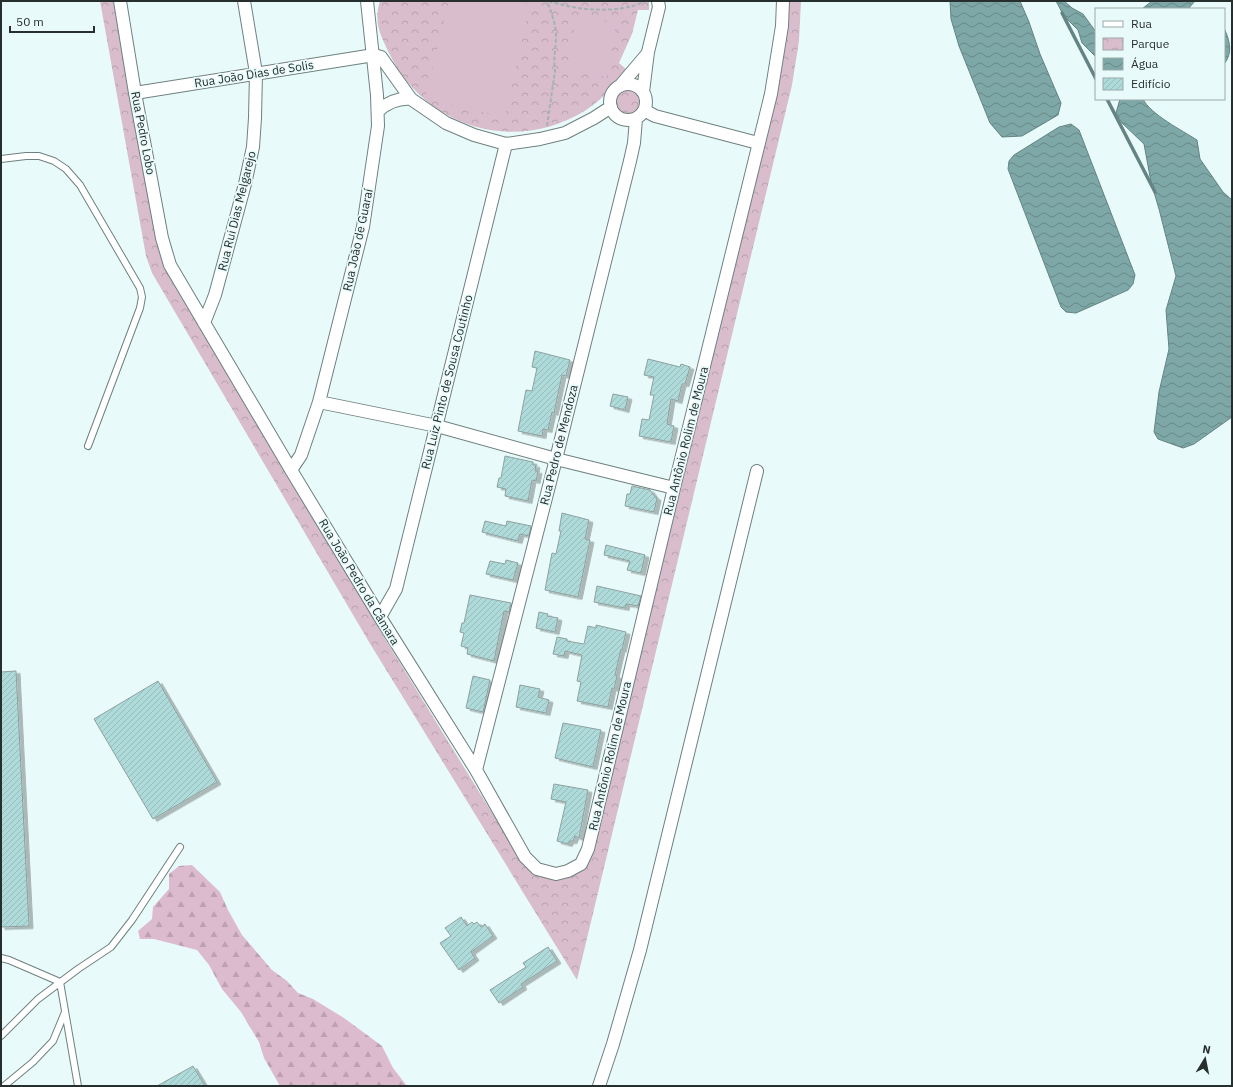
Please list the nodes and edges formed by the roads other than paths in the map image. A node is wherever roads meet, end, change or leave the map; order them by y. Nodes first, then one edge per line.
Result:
1 (120, 1) edge
2 (244, 1) edge
3 (367, 1) edge
4 (658, 1) edge
5 (782, 1) edge
6 (648, 52) junction
7 (374, 55) junction
8 (256, 73) junction
9 (620, 86) junction
10 (643, 92) junction
11 (135, 93) junction
12 (411, 99) junction
13 (611, 107) junction
14 (644, 110) junction
15 (378, 111) junction
16 (636, 119) junction
17 (758, 143) junction
18 (506, 144) junction
19 (1, 159) edge
20 (170, 265) joint
21 (204, 323) junction
22 (318, 402) junction
23 (437, 426) junction
24 (88, 446) dead end
25 (556, 459) junction
26 (291, 470) junction
27 (757, 471) dead end
28 (674, 488) junction
29 (380, 617) junction
30 (476, 770) junction
31 (180, 847) dead end
32 (568, 871) joint
33 (1, 958) edge
34 (60, 982) junction
35 (65, 1011) junction
36 (1, 1036) edge
37 (4, 1086) edge
38 (78, 1086) edge
39 (599, 1086) edge

1 - 11 street, Rua Pedro Lobo
2 - 8 street, Rua Rui Dias Melgarejo
3 - 7 street, Rua João de Guaraí
4 - 6 street
5 - 17 street, Rua Antônio Rolim de Moura
6 - 9 street
6 - 10 street
7 - 8 street, Rua João Dias de Solis
7 - 12 street
7 - 15 street, Rua João de Guaraí
8 - 11 street, Rua João Dias de Solis
8 - 21 street, Rua Rui Dias Melgarejo
9 - 10 street
9 - 13 street
10 - 14 street
11 - 20 street, Rua Pedro Lobo
12 - 15 street
12 - 18 street
13 - 16 street
13 - 18 street
14 - 16 street
14 - 17 street
15 - 22 street, Rua João de Guaraí
16 - 25 street, Rua Pedro de Mendoza
17 - 28 street, Rua Antônio Rolim de Moura
18 - 23 street, Rua Luiz Pinto de Sousa Coutinho
19 - 24 lane
20 - 21 street, Rua João Pedro da Câmara
21 - 26 street, Rua João Pedro da Câmara
22 - 23 street
22 - 26 street, Rua João de Guaraí
23 - 25 street
23 - 29 street, Rua Luiz Pinto de Sousa Coutinho
25 - 28 street
25 - 30 street, Rua Pedro de Mendoza
26 - 29 street, Rua João Pedro da Câmara
27 - 39 street
28 - 32 street, Rua Antônio Rolim de Moura
29 - 30 street, Rua João Pedro da Câmara
30 - 32 street, Rua João Pedro da Câmara
31 - 34 lane
33 - 34 lane
34 - 35 lane
34 - 36 lane
35 - 37 lane
35 - 38 lane

